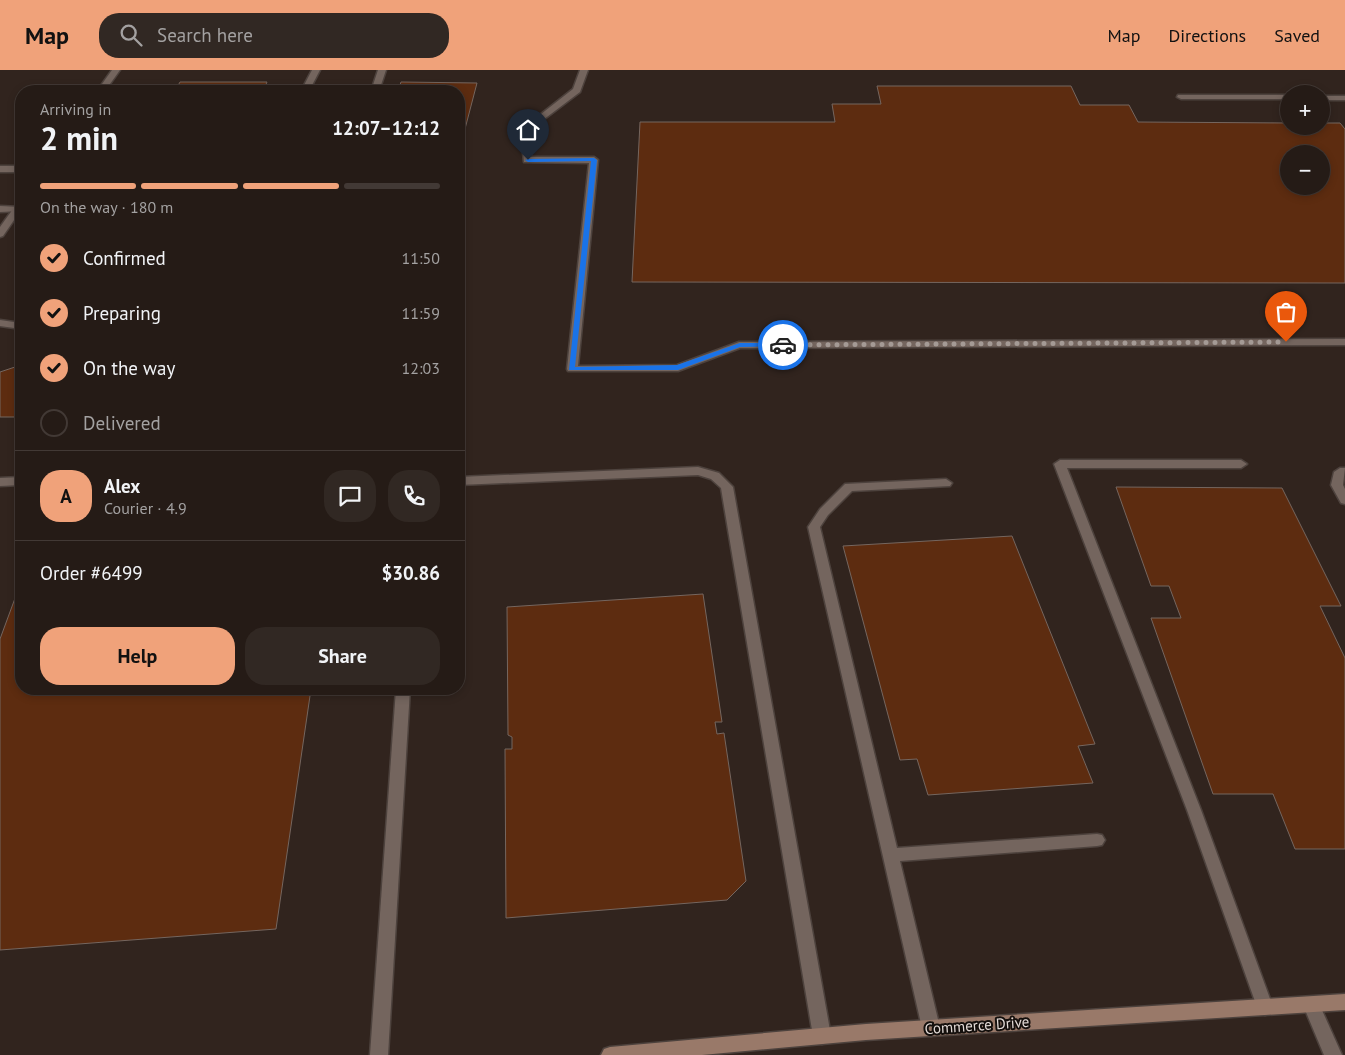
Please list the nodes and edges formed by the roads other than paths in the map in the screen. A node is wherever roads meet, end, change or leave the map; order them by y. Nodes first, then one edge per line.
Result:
1 (116, 70) edge
2 (316, 70) edge
3 (382, 70) edge
4 (584, 70) edge
5 (105, 85) edge
6 (308, 85) edge
7 (376, 85) edge
8 (1181, 97) dead end
9 (1280, 98) edge
10 (1330, 98) edge
11 (1345, 98) edge
12 (0, 169) edge
13 (15, 170) edge
14 (0, 209) edge
15 (15, 212) edge
16 (15, 216) edge
17 (0, 234) edge
18 (0, 323) edge
19 (15, 325) edge
20 (1345, 342) edge
21 (1241, 464) dead end
22 (1345, 472) edge
23 (15, 481) edge
24 (465, 481) edge
25 (0, 482) edge
26 (946, 483) dead end
27 (1345, 500) edge
28 (403, 695) edge
29 (1097, 840) dead end
30 (890, 855) junction
31 (1345, 1002) edge
32 (1311, 1005) junction
33 (1265, 1007) junction
34 (931, 1028) junction
35 (822, 1036) junction
36 (738, 1049) edge
37 (379, 1055) edge
38 (610, 1055) edge
39 (1333, 1055) edge

1 - 5 street
2 - 6 street
3 - 7 street
4 - 20 street
8 - 9 street
10 - 11 street
12 - 13 street
14 - 15 street
16 - 17 street
18 - 19 street
21 - 33 street
22 - 27 street
23 - 25 street
24 - 35 street
26 - 30 street
28 - 37 street
29 - 30 street
30 - 34 street
31 - 32 street, Commerce Drive
32 - 33 street, Commerce Drive
32 - 39 street
33 - 34 street, Commerce Drive
34 - 35 street, Commerce Drive
35 - 36 street, Commerce Drive
36 - 38 street, Commerce Drive

